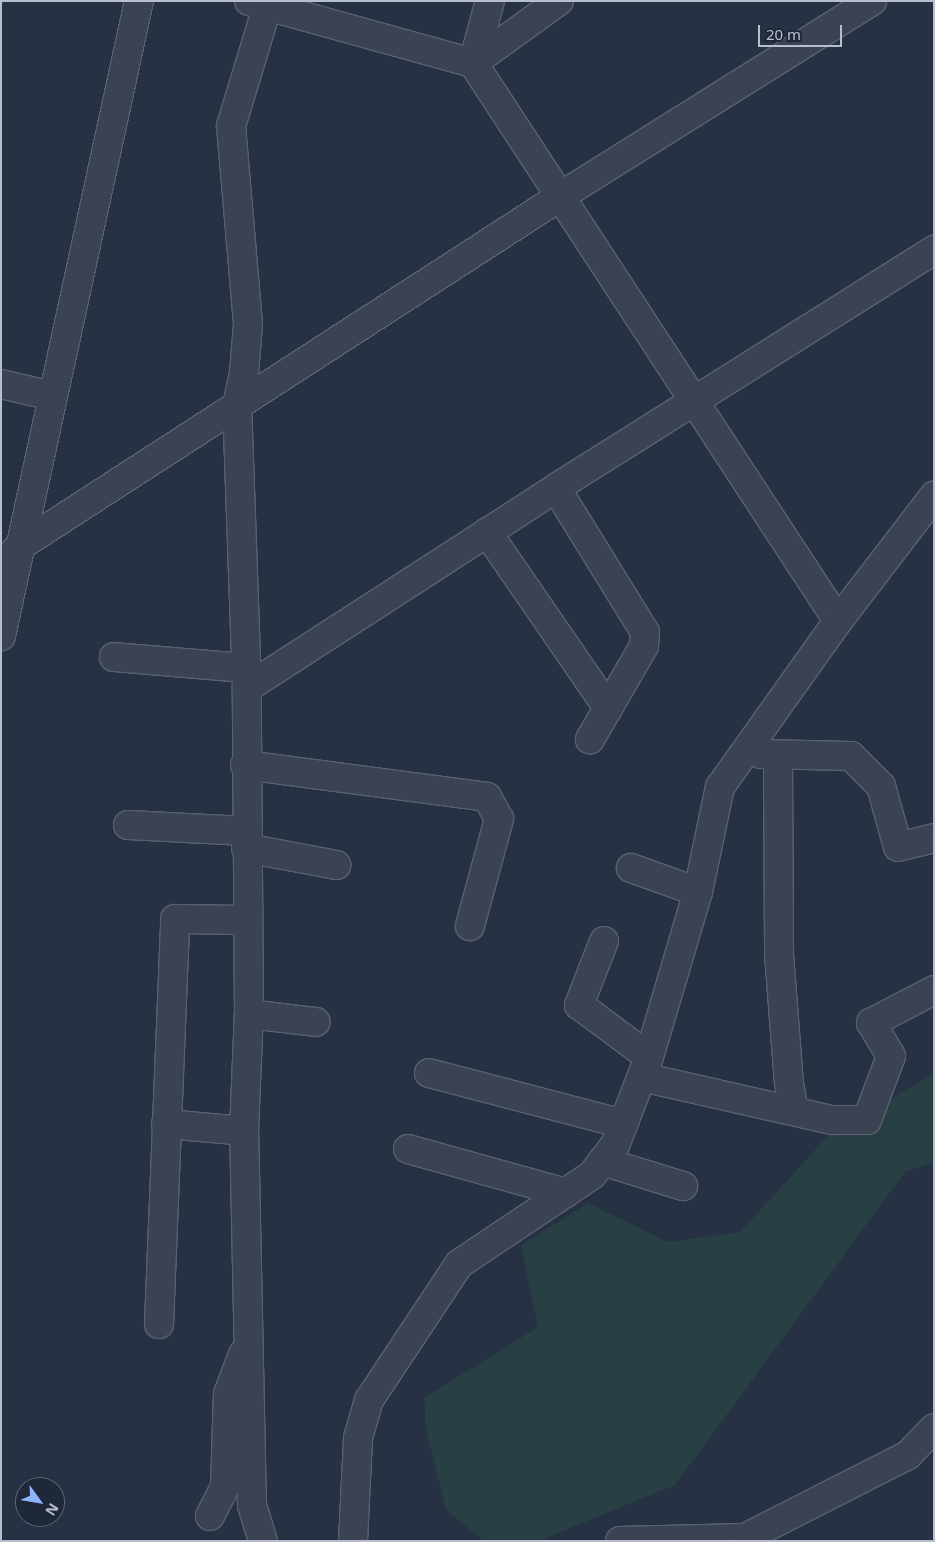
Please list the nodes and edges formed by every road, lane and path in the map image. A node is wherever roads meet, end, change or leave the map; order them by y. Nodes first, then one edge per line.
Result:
1 (139, 1) edge
2 (490, 1) edge
3 (559, 1) edge
4 (872, 1) edge
5 (262, 3) edge
6 (473, 63) junction
7 (561, 196) junction
8 (934, 250) edge
9 (1, 384) edge
10 (53, 396) junction
11 (695, 400) junction
12 (237, 406) junction
13 (556, 488) junction
14 (934, 496) edge
15 (487, 532) junction
16 (20, 546) junction
17 (1, 565) edge
18 (838, 621) junction
19 (1, 636) edge
20 (114, 657) dead end
21 (247, 678) junction
22 (608, 708) junction
23 (590, 739) dead end
24 (742, 754) junction
25 (778, 755) junction
26 (245, 765) junction
27 (128, 825) dead end
28 (934, 838) edge
29 (246, 839) junction
30 (336, 866) dead end
31 (631, 868) dead end
32 (698, 892) junction
33 (247, 920) junction
34 (470, 926) dead end
35 (604, 941) dead end
36 (934, 990) edge
37 (249, 1014) junction
38 (316, 1022) dead end
39 (646, 1067) junction
40 (428, 1073) dead end
41 (794, 1111) junction
42 (166, 1124) junction
43 (623, 1124) junction
44 (244, 1131) junction
45 (408, 1149) dead end
46 (602, 1161) junction
47 (683, 1186) dead end
48 (566, 1193) junction
49 (159, 1324) dead end
50 (247, 1341) junction
51 (934, 1428) edge
52 (210, 1516) dead end
53 (263, 1541) edge
54 (353, 1541) edge
55 (620, 1541) edge

1 - 10 street
2 - 6 street
3 - 6 street
4 - 7 street
5 - 6 street
5 - 12 street
6 - 7 street
7 - 11 street
7 - 12 street
8 - 11 street
9 - 10 street
10 - 16 street
11 - 13 street
11 - 18 street
12 - 16 street
12 - 21 street
13 - 15 street
13 - 22 street
14 - 18 street
15 - 21 street
15 - 22 street
16 - 17 street
16 - 19 street
18 - 24 street
20 - 21 street
21 - 26 street
22 - 23 street
24 - 25 street
24 - 32 street
25 - 28 street
25 - 41 street
26 - 29 street
26 - 34 street
27 - 29 street
29 - 30 street
29 - 33 street
31 - 32 street
32 - 39 street
33 - 37 street
33 - 42 street
35 - 39 street
36 - 41 street
37 - 38 street
37 - 44 street
39 - 41 street
39 - 43 street
40 - 43 street
42 - 44 street
42 - 49 street
43 - 46 street
44 - 50 street
45 - 48 street
46 - 47 street
46 - 48 street
48 - 54 street
50 - 52 street
50 - 53 street
51 - 55 street

